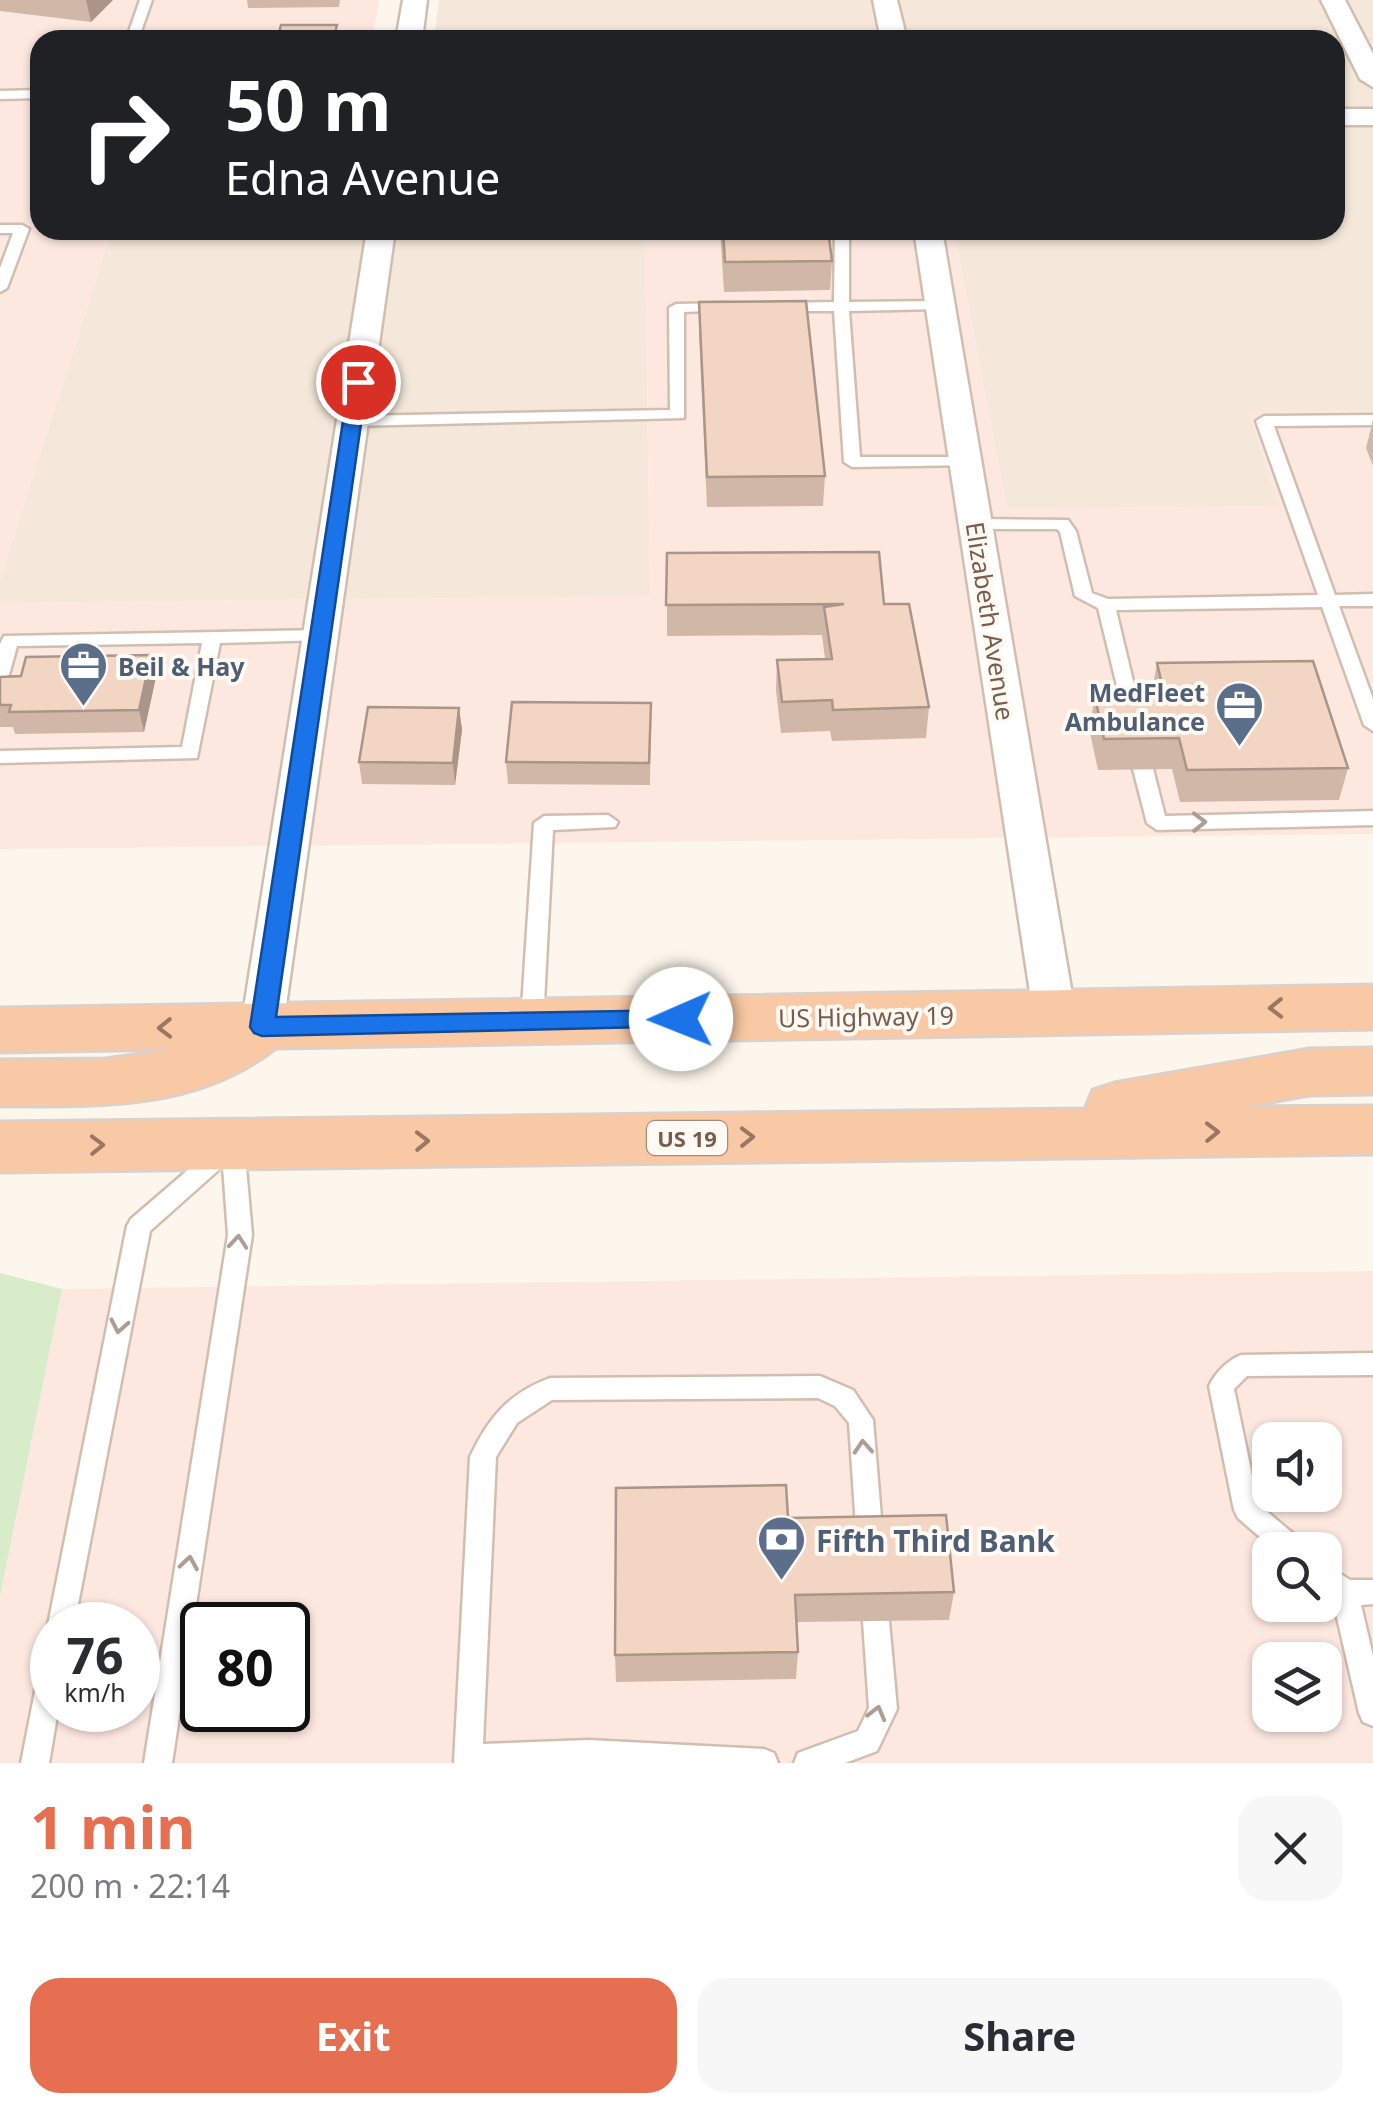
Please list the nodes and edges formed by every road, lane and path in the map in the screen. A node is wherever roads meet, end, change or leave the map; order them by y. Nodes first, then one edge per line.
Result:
1 (146, 0) edge
2 (415, 0) edge
3 (885, 0) edge
4 (1334, 0) edge
5 (136, 30) edge
6 (410, 30) edge
7 (892, 30) edge
8 (1373, 80) edge
9 (30, 94) edge
10 (0, 95) edge
11 (1345, 117) edge
12 (1373, 117) edge
13 (0, 229) edge
14 (379, 240) edge
15 (842, 240) edge
16 (930, 240) edge
17 (0, 288) edge
18 (940, 305) junction
19 (841, 306) junction
20 (749, 307) edge
21 (768, 307) edge
22 (1373, 420) edge
23 (352, 421) junction
24 (966, 462) junction
25 (976, 524) junction
26 (1373, 600) edge
27 (1329, 601) junction
28 (1106, 604) junction
29 (320, 636) junction
30 (212, 638) junction
31 (0, 675) edge
32 (1373, 725) edge
33 (1135, 728) edge
34 (0, 756) edge
35 (1144, 769) edge
36 (1373, 818) edge
37 (608, 822) dead end
38 (1373, 1006) edge
39 (1054, 1012) junction
40 (532, 1022) junction
41 (262, 1027) junction
42 (0, 1030) edge
43 (1373, 1071) edge
44 (0, 1083) edge
45 (1373, 1130) edge
46 (964, 1135) junction
47 (232, 1144) junction
48 (0, 1146) edge
49 (1373, 1364) edge
50 (1272, 1532) edge
51 (870, 1544) edge
52 (1342, 1586) edge
53 (1373, 1592) edge
54 (66, 1602) edge
55 (1342, 1609) edge
56 (876, 1621) edge
57 (1373, 1713) edge
58 (41, 1732) edge
59 (469, 1761) edge
60 (35, 1763) edge
61 (158, 1763) edge
62 (764, 1763) edge
63 (808, 1763) edge

1 - 5 lane
2 - 6 street
3 - 7 street
4 - 8 street
9 - 10 lane
11 - 12 street
13 - 17 lane
14 - 23 street
15 - 19 lane
16 - 18 street, Elizabeth Avenue
18 - 19 lane
18 - 24 street, Elizabeth Avenue
19 - 21 lane
19 - 24 lane
20 - 23 lane
22 - 27 lane
23 - 29 street
24 - 25 street, Elizabeth Avenue
25 - 28 lane
25 - 39 street, Elizabeth Avenue
26 - 27 lane
27 - 28 lane
27 - 32 lane
28 - 33 lane
29 - 30 lane
29 - 41 street
30 - 31 lane
30 - 34 lane
35 -> 36 lane
37 - 40 lane
38 -> 39 highway, US Highway 19
39 - 40 highway, US Highway 19
40 - 41 highway, US Highway 19
41 -> 42 highway, US Highway 19
41 - 44 highway
43 - 46 highway
46 -> 45 highway, US 19
47 -> 46 highway, US 19
48 -> 47 highway, US 19
47 -> 54 lane
61 -> 47 lane
49 - 50 lane
51 -> 59 lane
52 - 53 lane
55 - 57 lane
63 -> 56 lane
58 - 60 lane
59 - 62 lane

